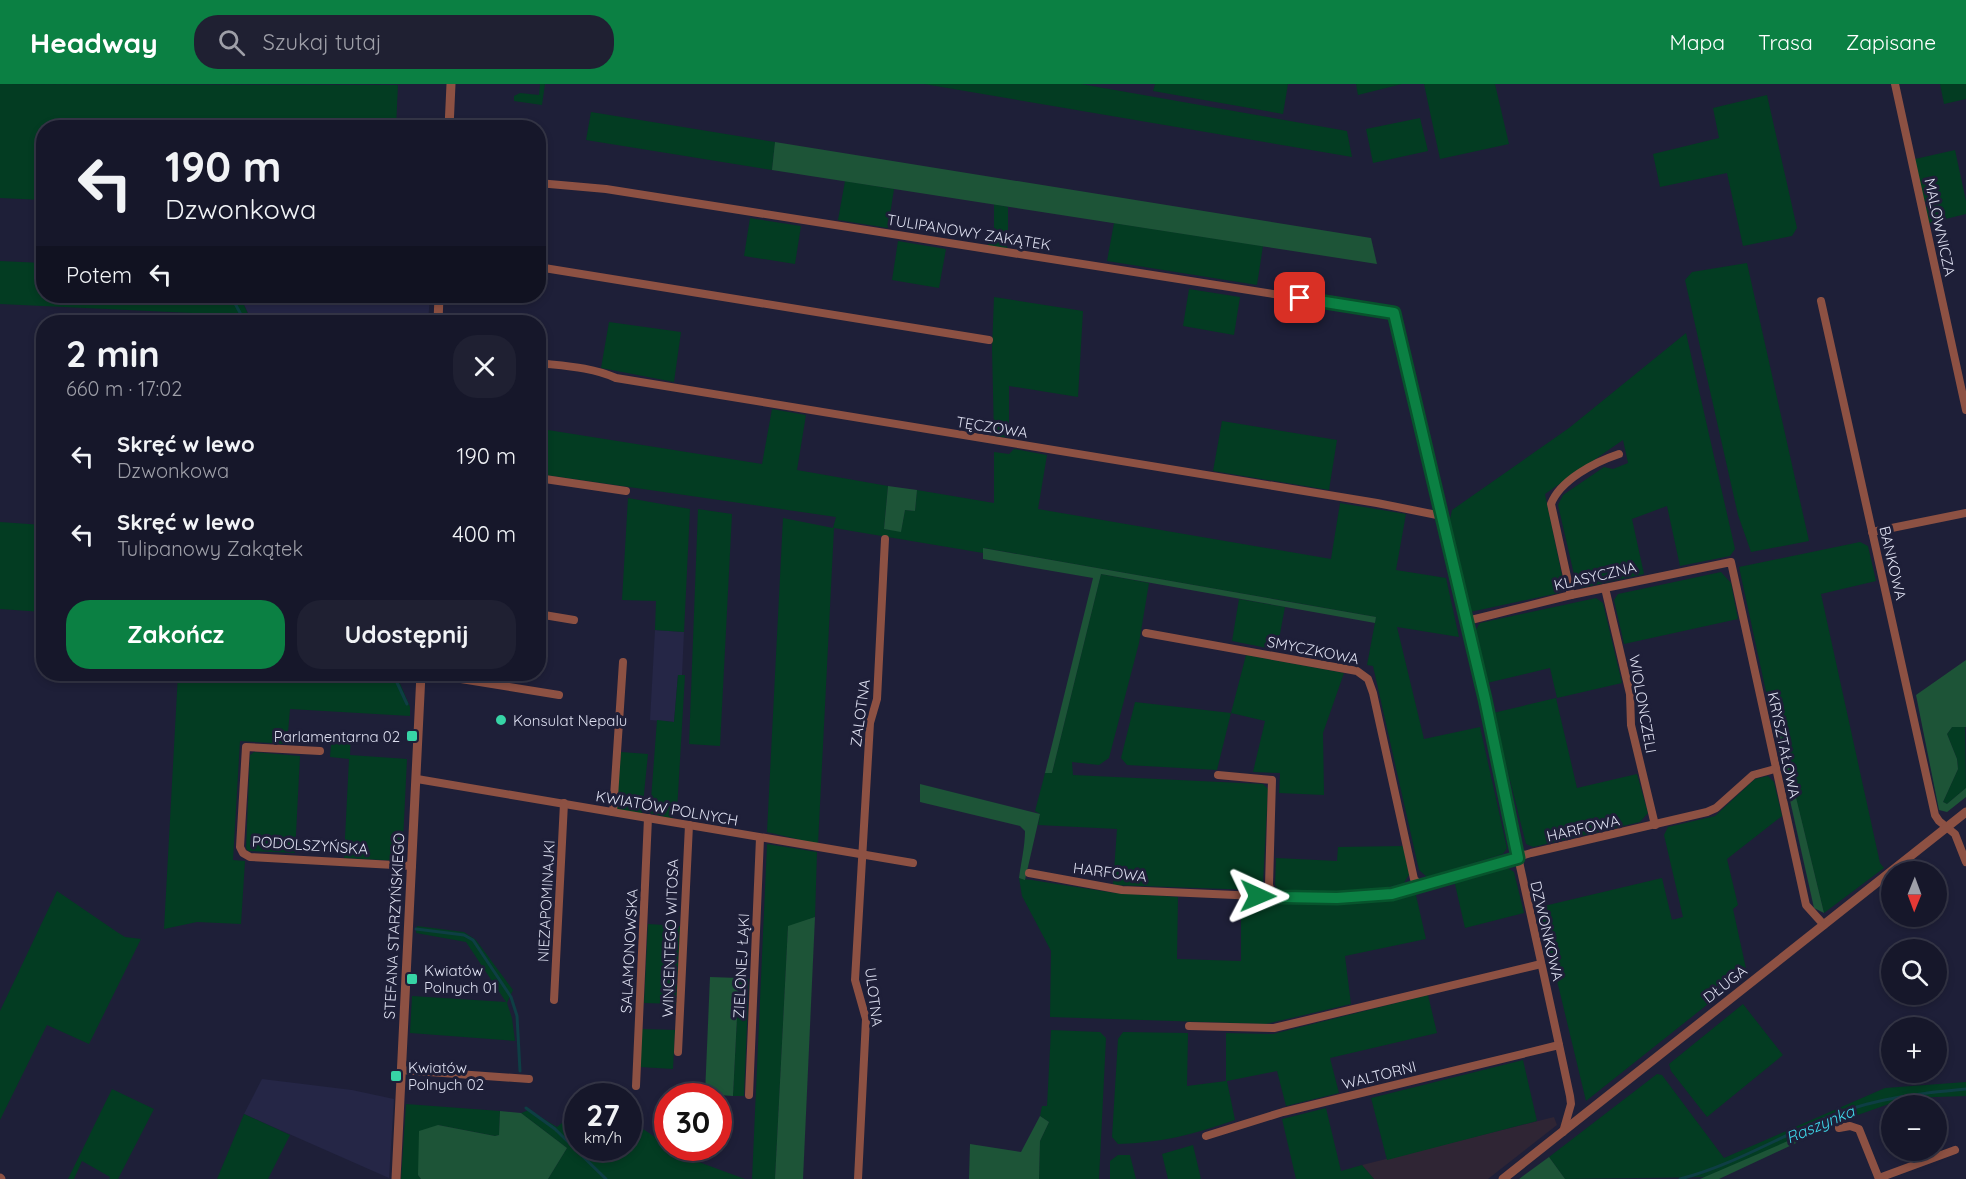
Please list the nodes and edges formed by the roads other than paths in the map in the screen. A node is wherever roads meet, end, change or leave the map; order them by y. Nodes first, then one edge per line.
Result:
1 (451, 84) edge
2 (1895, 84) edge
3 (449, 120) edge
4 (546, 184) edge
5 (546, 268) edge
6 (1821, 301) dead end
7 (1394, 313) joint
8 (989, 340) dead end
9 (546, 364) edge
10 (1966, 410) edge
11 (1619, 454) dead end
12 (546, 479) edge
13 (626, 491) dead end
14 (1966, 513) edge
15 (1442, 516) junction
16 (1872, 532) junction
17 (885, 539) dead end
18 (1731, 562) joint
19 (1605, 588) junction
20 (1571, 595) junction
21 (546, 615) edge
22 (574, 620) dead end
23 (1467, 621) junction
24 (1146, 633) dead end
25 (623, 662) dead end
26 (421, 681) edge
27 (473, 681) edge
28 (559, 695) dead end
29 (320, 751) dead end
30 (1775, 769) junction
31 (1218, 775) dead end
32 (417, 779) junction
33 (564, 803) junction
34 (613, 812) junction
35 (1966, 812) edge
36 (648, 818) junction
37 (688, 825) junction
38 (1655, 825) junction
39 (1946, 826) junction
40 (760, 838) junction
41 (861, 855) junction
42 (1518, 858) junction
43 (1966, 862) edge
44 (913, 863) dead end
45 (412, 866) junction
46 (1029, 873) dead end
47 (1420, 885) junction
48 (1272, 894) junction
49 (1824, 925) junction
50 (1540, 964) junction
51 (554, 1000) dead end
52 (1189, 1026) dead end
53 (1559, 1045) junction
54 (678, 1052) dead end
55 (401, 1070) junction
56 (530, 1079) dead end
57 (636, 1083) edge
58 (749, 1095) dead end
59 (1839, 1128) dead end
60 (1563, 1133) junction
61 (1206, 1136) dead end
62 (1955, 1150) dead end
63 (1879, 1178) edge
64 (396, 1179) edge
65 (858, 1179) edge
66 (1503, 1179) edge

1 - 3 street
2 - 10 street, MALOWNICZA
4 - 7 street, TULIPANOWY ZAKĄTEK
5 - 8 street
6 - 16 street, BANKOWA
7 - 15 street, DZWONKOWA
9 - 15 street, TĘCZOWA
11 - 20 street
12 - 13 street
14 - 16 street
15 - 23 street, DZWONKOWA
16 - 39 street, BANKOWA
17 - 41 street, ZALOTNA
18 - 19 street, KLASYCZNA
18 - 30 street, KRYSZTAŁOWA
19 - 20 street, KLASYCZNA
19 - 38 street, WIOLONCZELI
20 - 23 street, KLASYCZNA
21 - 22 street
23 - 42 street, DZWONKOWA
24 - 47 street, SMYCZKOWA
25 - 34 street
26 - 32 street, STEFANA STARZYŃSKIEGO
27 - 28 street
29 - 45 street, PODOLSZYŃSKA
30 - 38 street, HARFOWA
30 - 49 street, KRYSZTAŁOWA
31 - 48 street
32 - 33 street, KWIATÓW POLNYCH
32 - 45 street, STEFANA STARZYŃSKIEGO
33 - 34 street, KWIATÓW POLNYCH
33 - 51 street, NIEZAPOMINAJKI
34 - 36 street, KWIATÓW POLNYCH
35 - 39 street, DŁUGA
36 - 37 street, KWIATÓW POLNYCH
36 - 57 street, SALAMONOWSKA
37 - 40 street, KWIATÓW POLNYCH
37 - 54 street, WINCENTEGO WITOSA
38 - 42 street, HARFOWA
39 - 43 street, BANKOWA
39 - 49 street, DŁUGA
40 - 41 street, KWIATÓW POLNYCH
40 - 58 street, ZIELONEJ ŁĄKI
41 - 44 street, KWIATÓW POLNYCH
41 - 65 street, ULOTNA
42 - 47 street, HARFOWA
42 - 50 street, DZWONKOWA
45 - 55 street, STEFANA STARZYŃSKIEGO
46 - 48 street, HARFOWA
47 - 48 street, HARFOWA
49 - 60 street, DŁUGA
50 - 52 street
50 - 53 street, DZWONKOWA
53 - 60 street, DZWONKOWA
53 - 61 street, WALTORNI
55 - 56 street
55 - 64 street, STEFANA STARZYŃSKIEGO
59 - 63 street
60 - 66 street, DŁUGA
62 - 63 street

